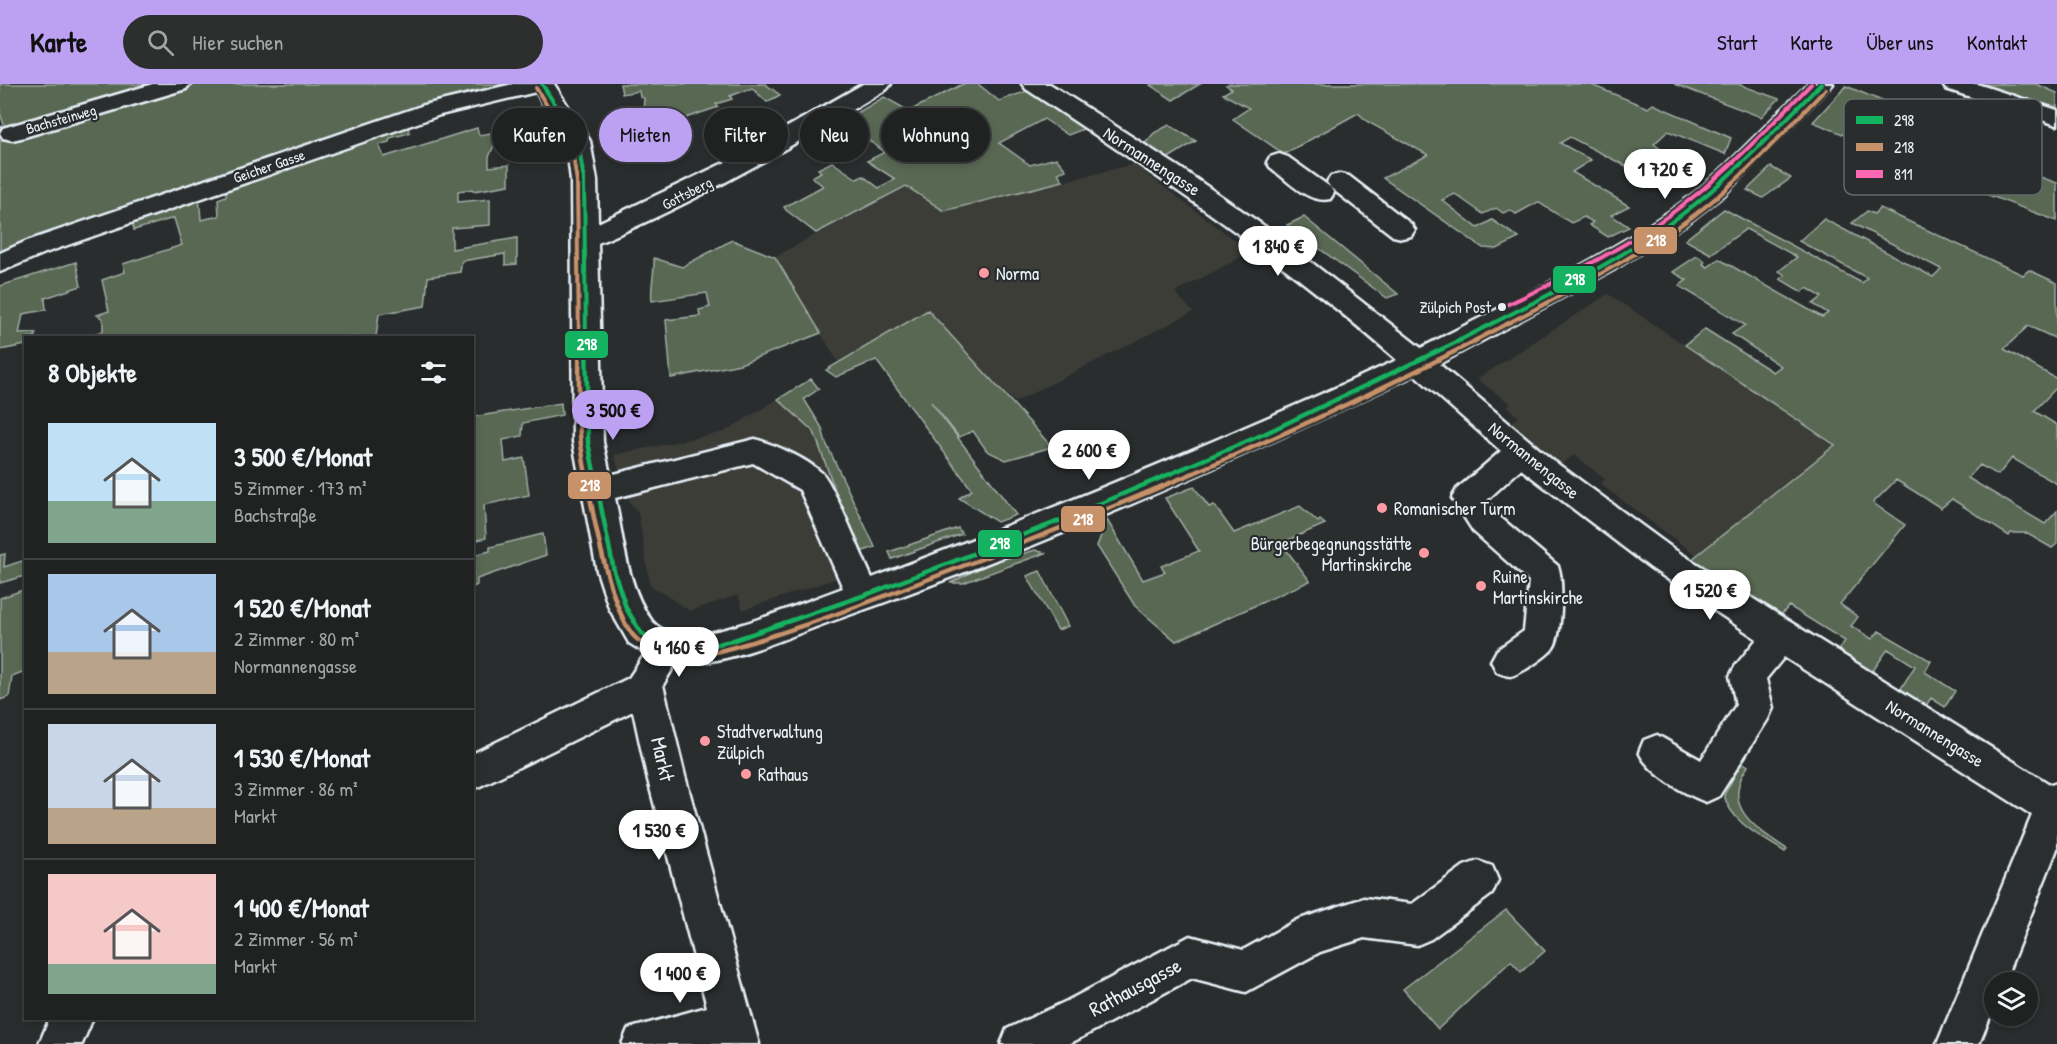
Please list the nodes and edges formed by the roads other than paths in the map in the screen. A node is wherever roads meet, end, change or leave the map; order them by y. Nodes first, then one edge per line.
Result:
1 (178, 84) edge
2 (542, 84) edge
3 (879, 84) edge
4 (1034, 84) edge
5 (1821, 84) edge
6 (1954, 84) edge
7 (1999, 99) edge
8 (2042, 113) edge
9 (2057, 118) edge
10 (12, 133) dead end
11 (1279, 162) dead end
12 (1402, 230) dead end
13 (583, 239) junction
14 (0, 263) edge
15 (1418, 362) junction
16 (1520, 452) junction
17 (598, 490) junction
18 (863, 595) junction
19 (1780, 636) junction
20 (665, 647) junction
21 (1509, 662) dead end
22 (646, 686) junction
23 (1657, 752) dead end
24 (474, 772) edge
25 (2056, 804) edge
26 (1478, 880) dead end
27 (71, 1020) edge
28 (734, 1033) edge
29 (60, 1044) edge
30 (643, 1044) edge
31 (1022, 1044) edge
32 (1958, 1044) edge

1 - 10 street, Bachsteinweg
2 - 13 street
2 - 14 street, Geicher Gasse
3 - 13 street, Gottsberg
4 - 15 street, Normannengasse
5 - 15 street
6 - 7 street
8 - 9 street
11 - 12 street
13 - 17 street
15 - 16 street, Normannengasse
15 - 18 street
16 - 19 street, Normannengasse
16 - 21 street
17 - 18 street
17 - 20 street
18 - 20 street
19 - 23 street
19 - 25 street, Normannengasse
20 - 22 street
22 - 24 street
22 - 28 street, Markt
25 - 32 street
26 - 31 street, Rathausgasse
27 - 29 street
28 - 30 street, Markt

